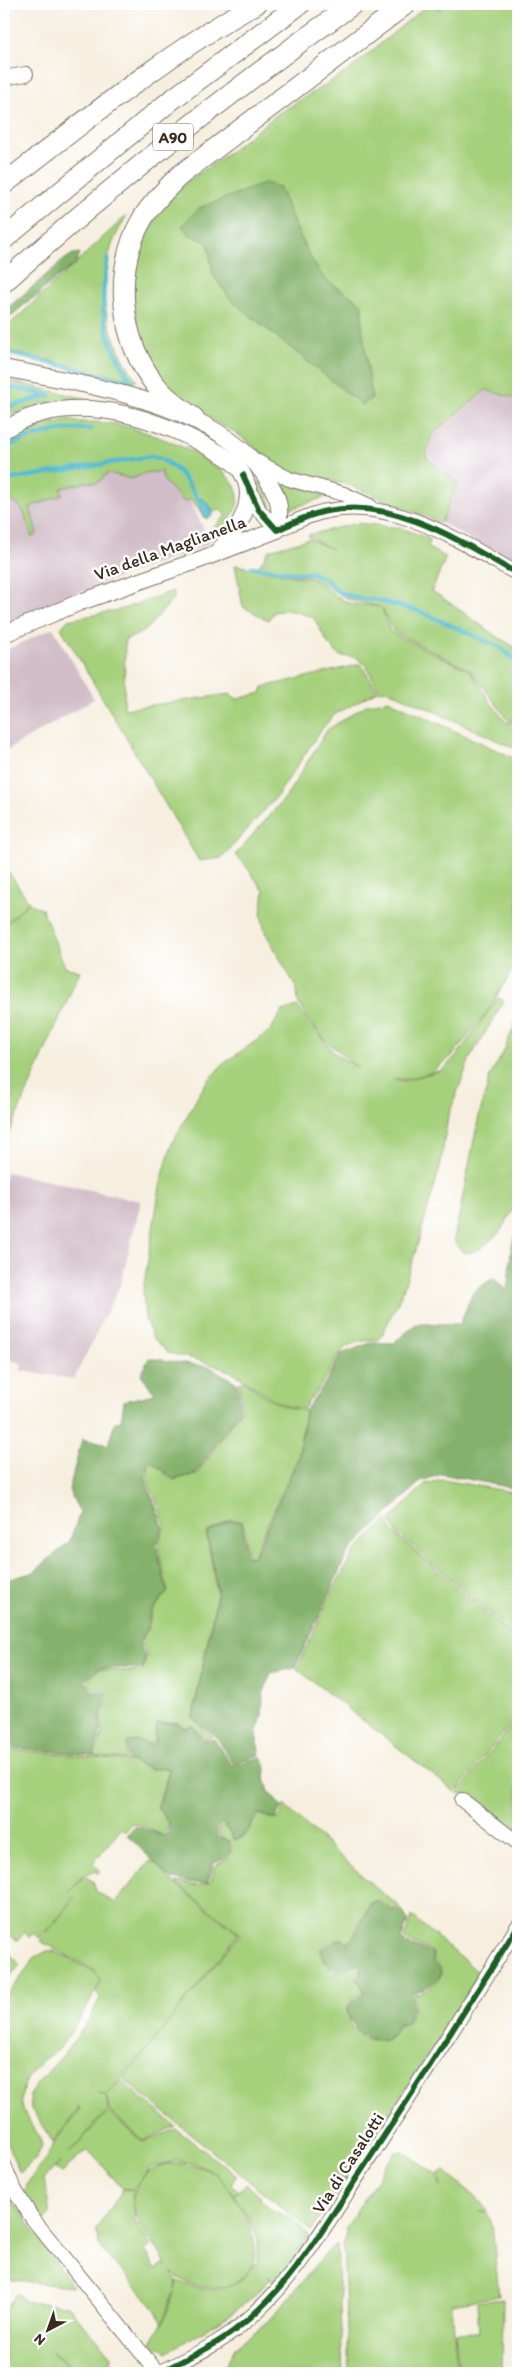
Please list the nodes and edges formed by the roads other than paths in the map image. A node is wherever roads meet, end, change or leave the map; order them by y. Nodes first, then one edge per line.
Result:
1 (256, 4) edge
2 (300, 4) edge
3 (353, 4) edge
4 (406, 4) edge
5 (26, 74) dead end
6 (4, 78) edge
7 (4, 184) edge
8 (4, 237) edge
9 (5, 281) edge
10 (4, 368) edge
11 (194, 418) junction
12 (4, 430) edge
13 (254, 460) junction
14 (243, 475) junction
15 (382, 512) junction
16 (277, 530) junction
17 (215, 554) junction
18 (518, 574) edge
19 (4, 634) edge
20 (462, 1800) dead end
21 (518, 1843) edge
22 (518, 1926) edge
23 (4, 2165) edge
24 (158, 2373) edge

1 - 7 highway
2 - 8 highway, A90
3 - 9 highway, A90
4 - 11 highway
5 - 6 street
10 - 11 main road
11 - 13 main road
12 - 14 main road
13 - 15 street
13 - 16 main road
14 - 16 street
14 - 17 main road
15 - 16 street, Via della Maglianella
15 - 18 street, Via della Maglianella
16 - 17 main road, Via della Maglianella
17 - 19 main road, Via della Maglianella
20 - 21 street
22 - 24 street, Via di Casalotti
23 - 24 street

